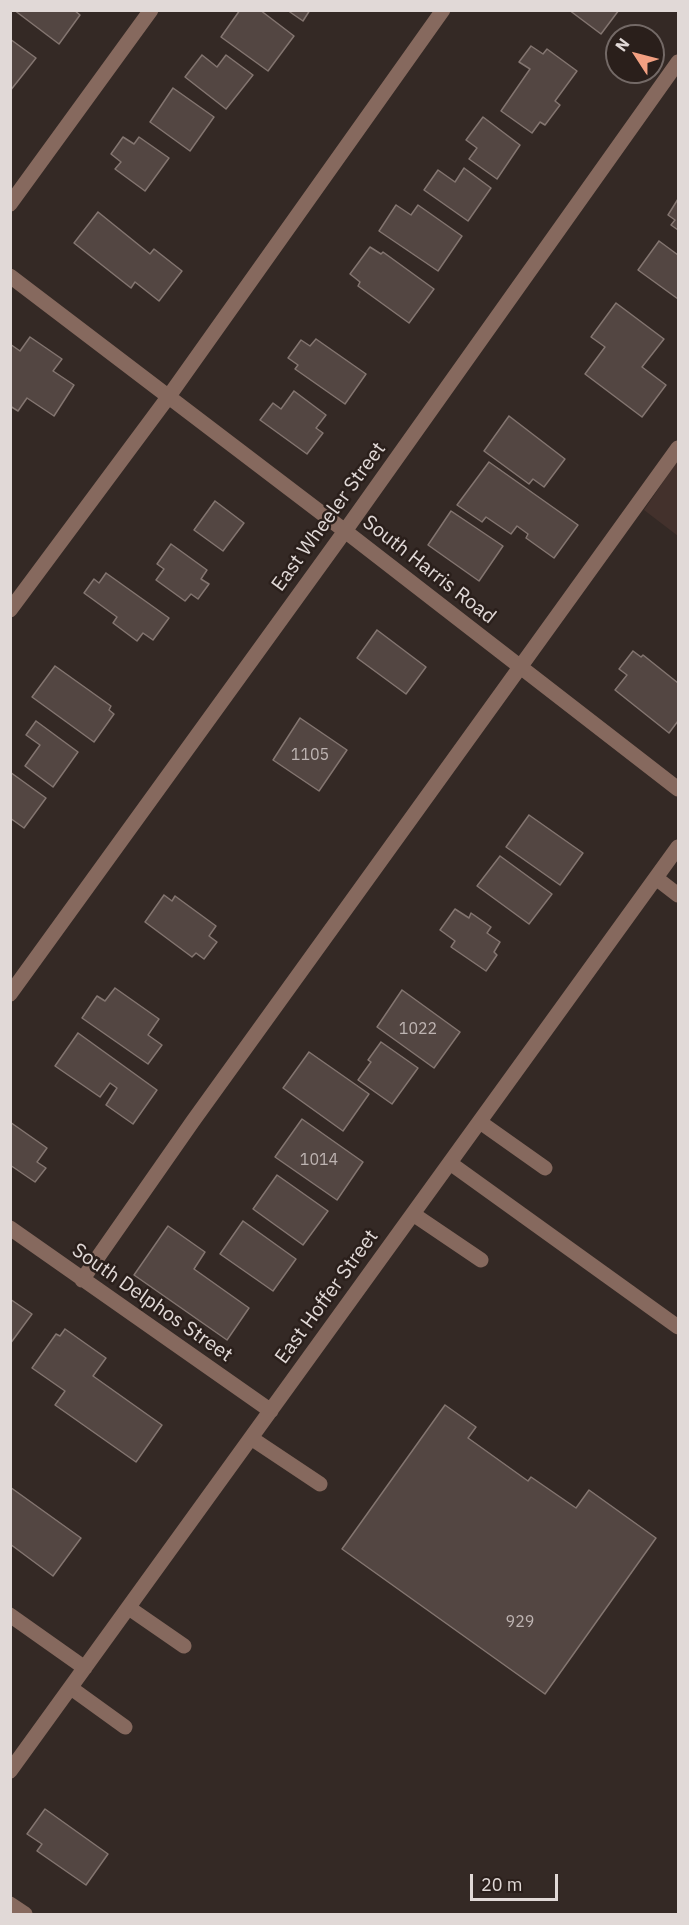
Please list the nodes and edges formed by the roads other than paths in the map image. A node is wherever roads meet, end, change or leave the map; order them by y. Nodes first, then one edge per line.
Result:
1 (151, 10) edge
2 (443, 10) edge
3 (678, 62) edge
4 (10, 204) edge
5 (10, 276) edge
6 (169, 396) junction
7 (678, 448) edge
8 (345, 531) junction
9 (10, 610) edge
10 (520, 668) junction
11 (678, 789) edge
12 (678, 847) edge
13 (656, 878) junction
14 (678, 895) edge
15 (10, 994) edge
16 (480, 1122) junction
17 (450, 1163) junction
18 (545, 1168) dead end
19 (413, 1214) junction
20 (10, 1228) edge
21 (481, 1260) dead end
22 (82, 1280) junction
23 (678, 1327) edge
24 (271, 1411) junction
25 (251, 1438) junction
26 (320, 1484) dead end
27 (129, 1608) junction
28 (10, 1615) edge
29 (184, 1646) dead end
30 (85, 1668) junction
31 (71, 1688) junction
32 (125, 1726) dead end
33 (10, 1771) edge
34 (10, 1904) edge
35 (25, 1914) edge

1 - 4 street
2 - 6 street
3 - 8 street, East Wheeler Street
5 - 6 street, South Harris Road
6 - 8 street, South Harris Road
6 - 9 street
7 - 10 street
8 - 10 street, South Harris Road
8 - 15 street, East Wheeler Street
10 - 11 street, South Harris Road
10 - 22 street
12 - 13 street, East Hoffer Street
13 - 14 street
13 - 16 street, East Hoffer Street
16 - 17 street, East Hoffer Street
16 - 18 street
17 - 19 street, East Hoffer Street
17 - 23 street
19 - 21 street
19 - 24 street, East Hoffer Street
20 - 22 street, South Delphos Street
22 - 24 street, South Delphos Street
24 - 25 street, East Hoffer Street
25 - 26 street
25 - 27 street, East Hoffer Street
27 - 29 street
27 - 30 street, East Hoffer Street
28 - 30 street
30 - 31 street, East Hoffer Street
31 - 32 street
31 - 33 street, East Hoffer Street
34 - 35 street

